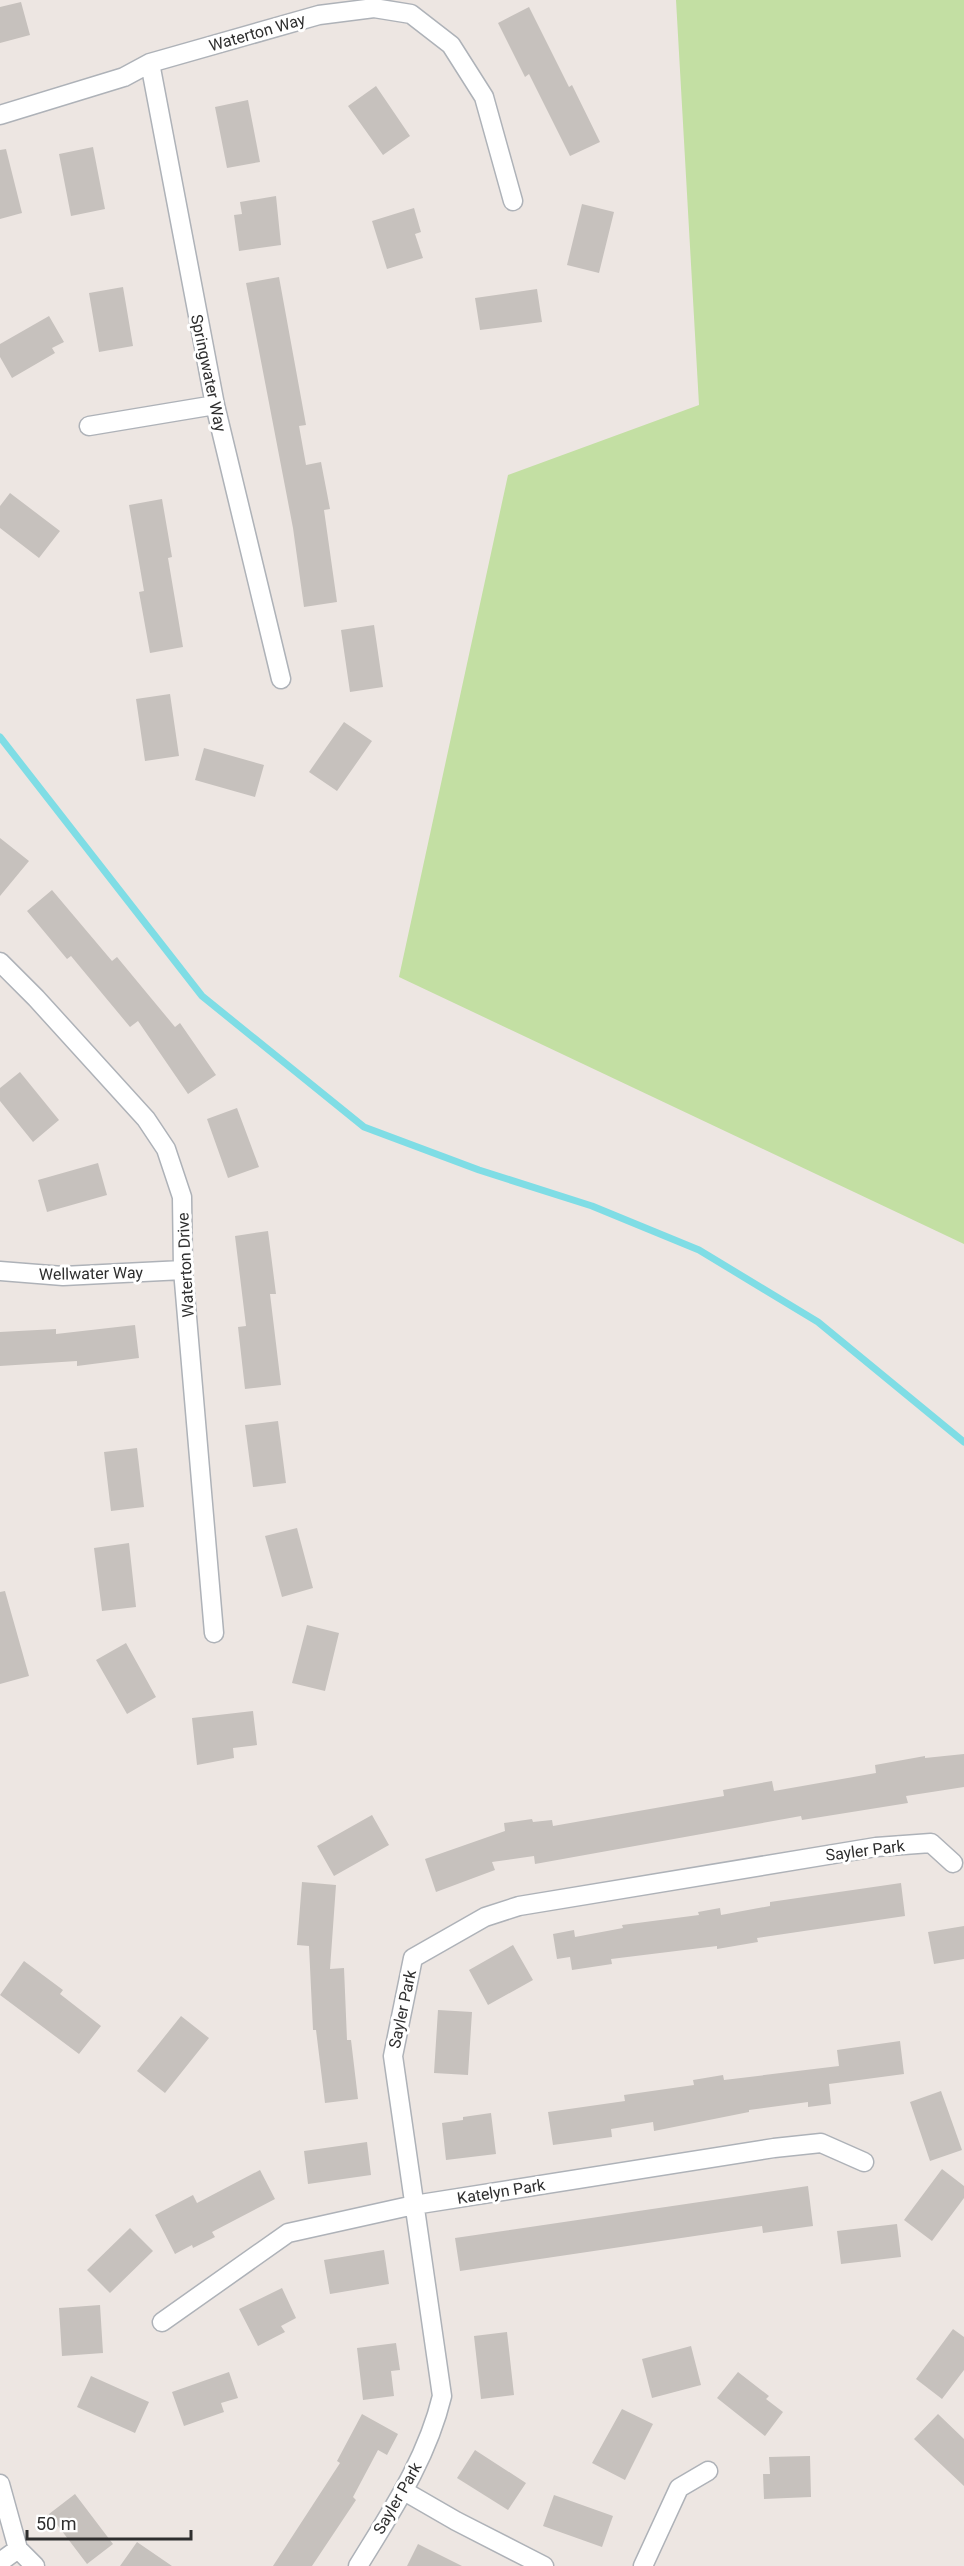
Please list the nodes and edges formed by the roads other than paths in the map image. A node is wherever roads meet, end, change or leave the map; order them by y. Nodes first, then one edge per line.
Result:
1 (150, 63) junction
2 (0, 115) edge
3 (513, 201) dead end
4 (215, 405) junction
5 (89, 426) dead end
6 (281, 679) dead end
7 (0, 962) edge
8 (183, 1270) junction
9 (0, 1271) edge
10 (214, 1634) dead end
11 (953, 1863) dead end
12 (864, 2162) dead end
13 (414, 2205) junction
14 (162, 2322) dead end
15 (708, 2471) dead end
16 (0, 2484) edge
17 (404, 2491) junction
18 (18, 2549) junction
19 (0, 2562) edge
20 (35, 2566) edge
21 (358, 2566) edge
22 (544, 2566) edge
23 (643, 2566) edge

1 - 2 street, Waterton Way
1 - 3 street, Waterton Way
1 - 4 street, Springwater Way
4 - 5 street
4 - 6 street, Springwater Way
7 - 8 street, Waterton Drive
8 - 9 street, Wellwater Way
8 - 10 street, Waterton Drive
11 - 13 street, Sayler Park
12 - 13 street, Katelyn Park
13 - 14 street, Katelyn Park
13 - 17 street, Sayler Park
15 - 23 street
16 - 18 street
17 - 21 street, Sayler Park
17 - 22 street
18 - 19 street
18 - 20 street

